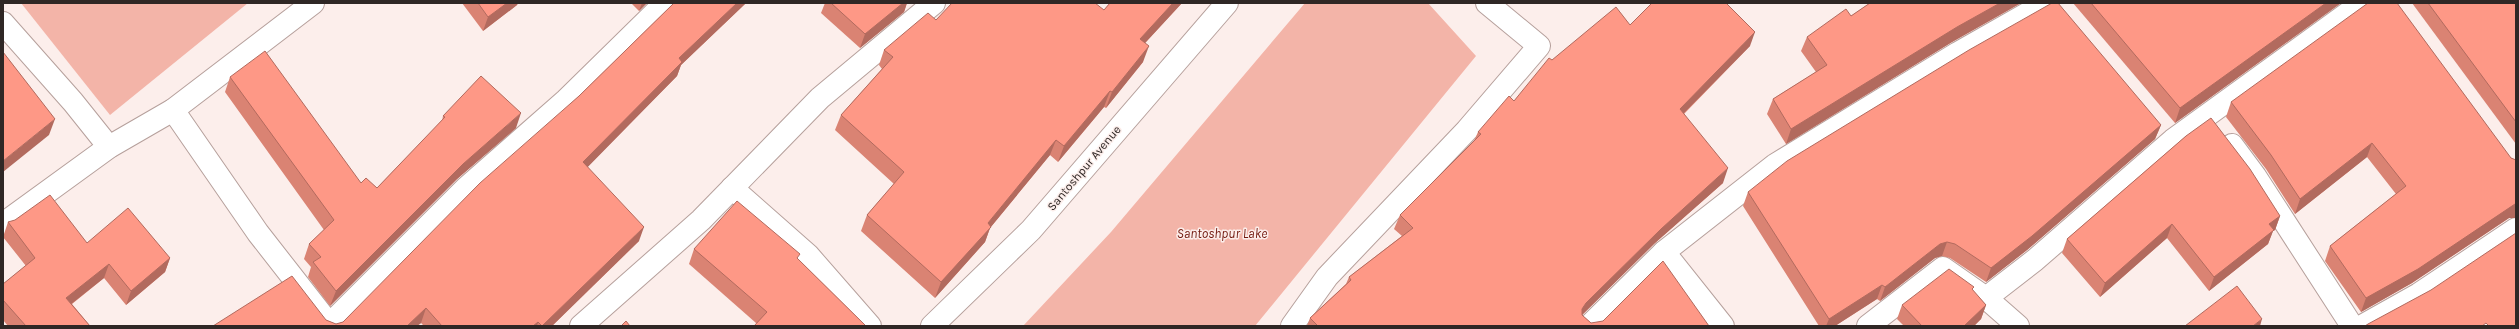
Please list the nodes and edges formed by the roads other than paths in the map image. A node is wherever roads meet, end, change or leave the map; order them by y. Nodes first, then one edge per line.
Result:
1 (314, 3) edge
2 (665, 3) edge
3 (1227, 3) edge
4 (1487, 3) edge
5 (2055, 5) edge
6 (924, 6) edge
7 (2347, 7) edge
8 (3, 23) edge
9 (174, 110) junction
10 (2208, 114) junction
11 (2158, 122) edge
12 (2173, 140) junction
13 (109, 147) junction
14 (732, 188) junction
15 (3, 224) edge
16 (2516, 229) edge
17 (1664, 252) junction
18 (1986, 298) junction
19 (330, 325) edge
20 (581, 326) edge
21 (870, 326) edge
22 (932, 326) edge
23 (1292, 326) edge
24 (1589, 326) edge
25 (1723, 326) edge
26 (1868, 326) edge
27 (2018, 326) edge
28 (2352, 326) edge
29 (2362, 326) edge

1 - 9 street
2 - 19 street
3 - 22 street, Santoshpur Avenue
4 - 23 street
5 - 17 street
6 - 14 street
7 - 10 street
8 - 13 street
9 - 13 street
9 - 19 street
10 - 12 street
10 - 28 street
11 - 12 street
12 - 18 street
13 - 15 street
14 - 20 street
14 - 21 street
16 - 29 street
17 - 24 street
17 - 25 street
18 - 26 street
18 - 27 street

